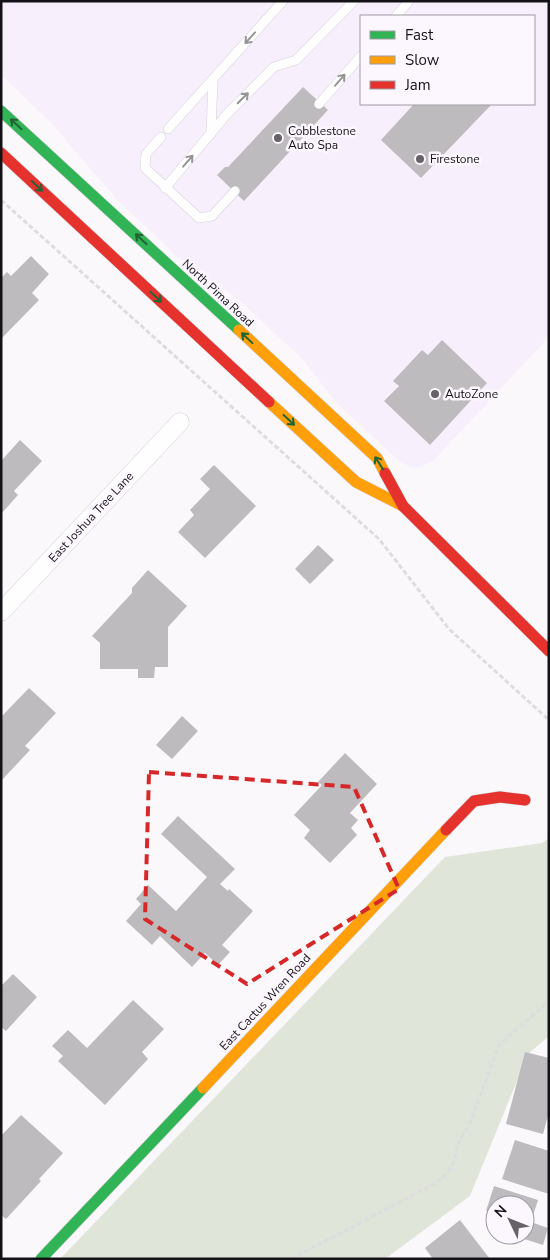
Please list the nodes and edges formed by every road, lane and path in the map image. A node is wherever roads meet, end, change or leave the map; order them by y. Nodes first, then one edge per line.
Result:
1 (283, 1) edge
2 (354, 1) edge
3 (409, 1) edge
4 (397, 15) edge
5 (360, 57) edge
6 (213, 79) junction
7 (319, 104) dead end
8 (1, 111) edge
9 (168, 129) dead end
10 (211, 134) junction
11 (161, 136) dead end
12 (1, 153) edge
13 (165, 188) junction
14 (235, 191) dead end
15 (1, 200) edge
16 (180, 422) dead end
17 (403, 506) junction
18 (1, 612) edge
19 (549, 651) edge
20 (549, 720) edge
21 (525, 800) dead end
22 (549, 1001) edge
23 (41, 1259) edge
24 (291, 1259) edge

1 -> 6 lane
10 -> 2 lane
3 - 4 lane
7 -> 5 lane
6 - 9 lane
6 - 10 lane
17 -> 8 main road, North Pima Road
13 -> 10 lane
11 - 13 lane
12 -> 17 main road, North Pima Road
13 - 14 lane
15 - 20 path
16 - 18 street, East Joshua Tree Lane
17 - 19 main road, North Pima Road
21 - 23 main road, East Cactus Wren Road
22 - 24 path

